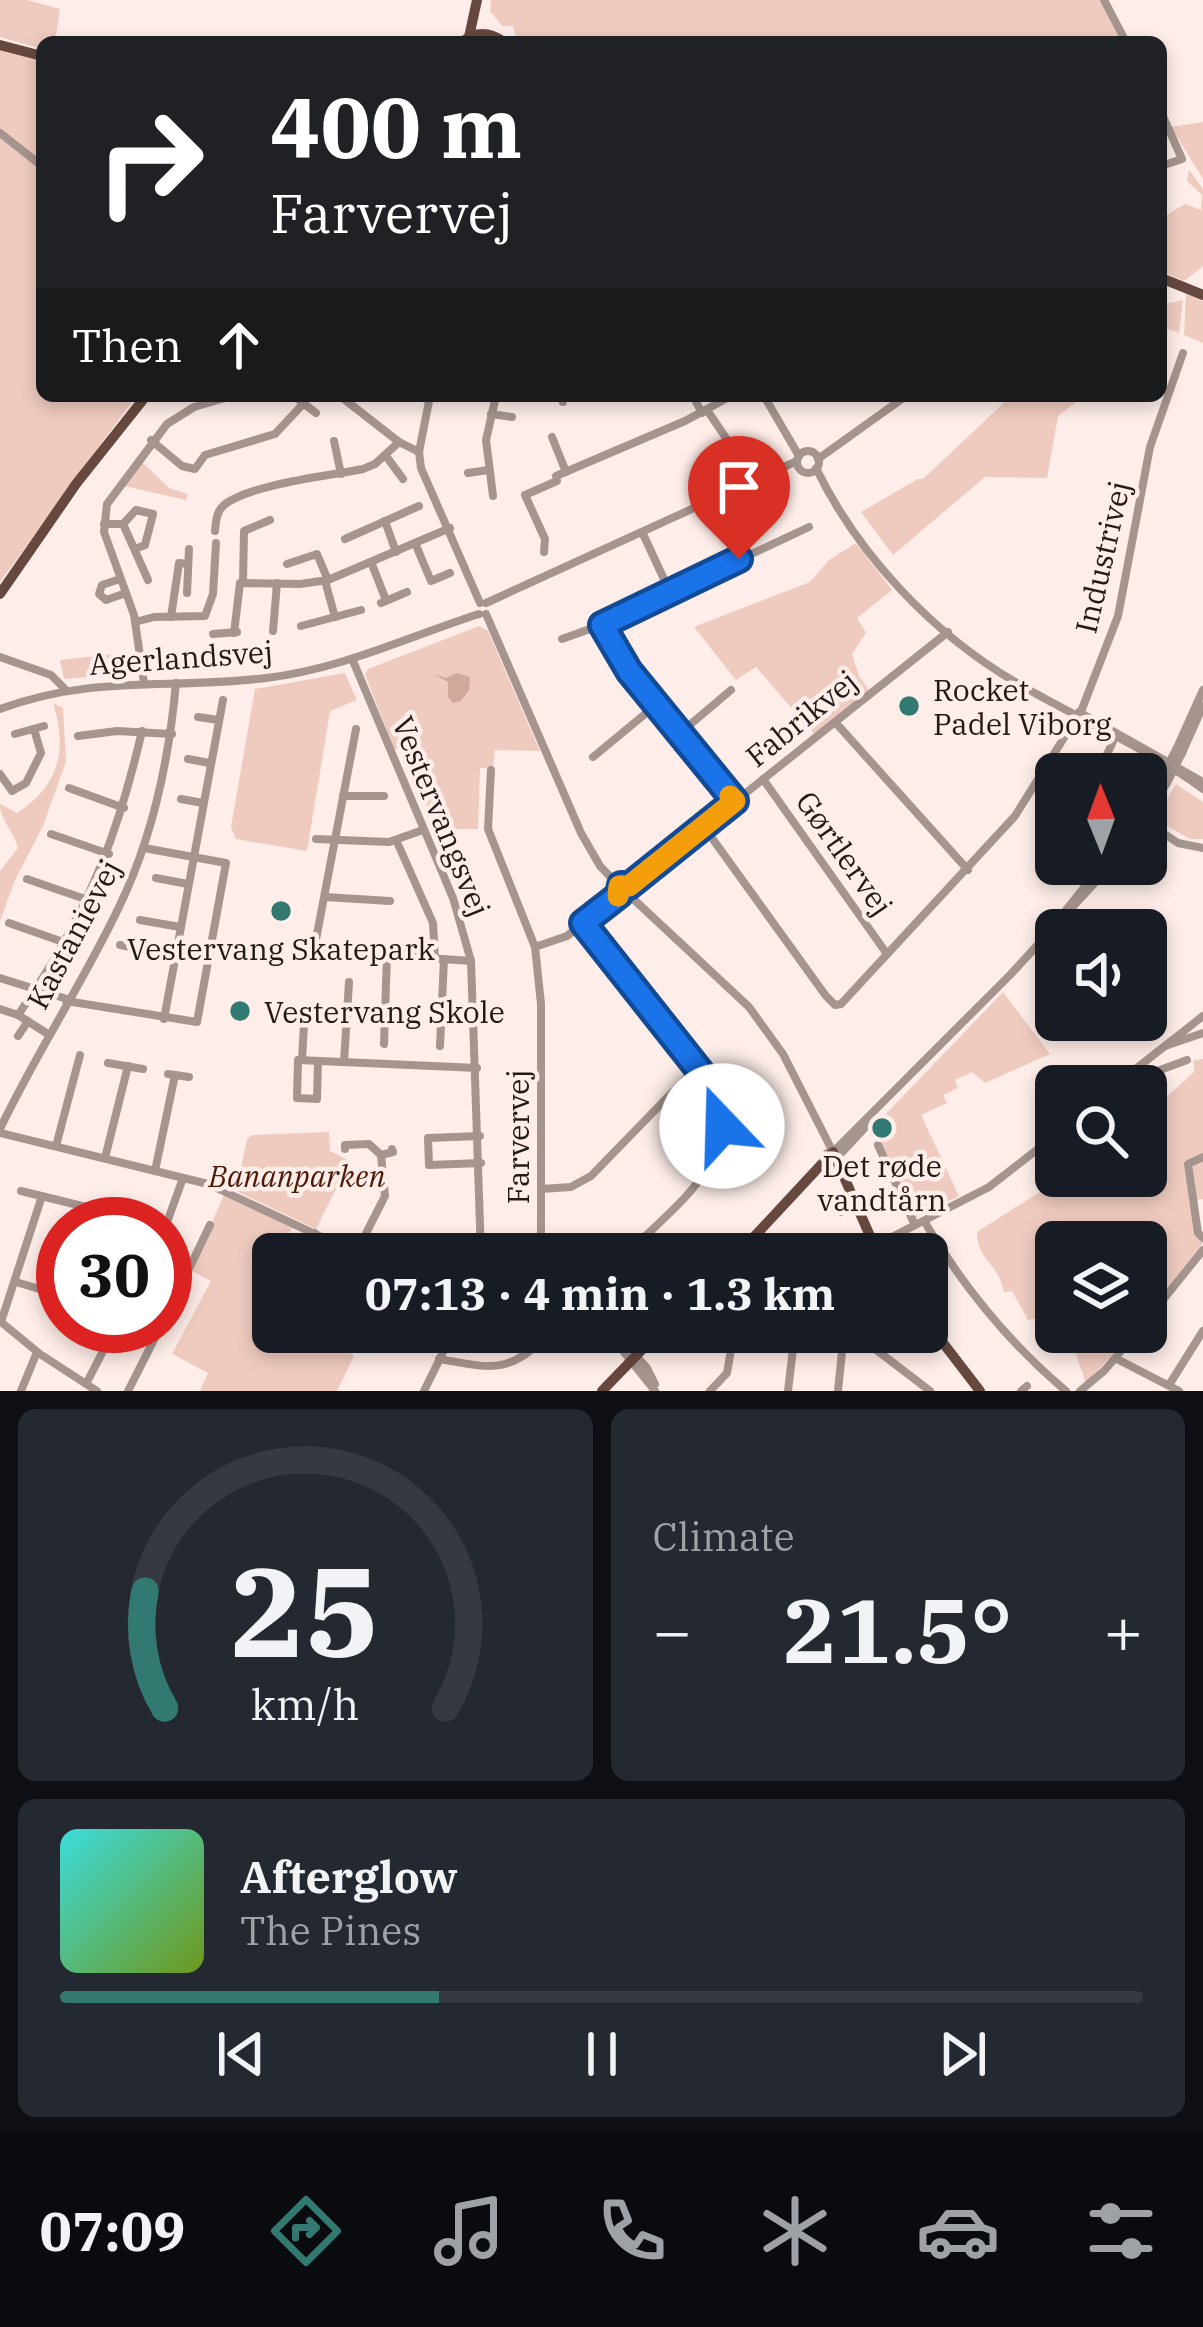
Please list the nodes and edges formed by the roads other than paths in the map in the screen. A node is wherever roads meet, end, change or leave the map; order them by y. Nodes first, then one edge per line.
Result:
1 (478, 0) edge
2 (1104, 0) edge
3 (488, 34) junction
4 (466, 36) edge
5 (479, 36) edge
6 (492, 36) edge
7 (1123, 36) edge
8 (0, 45) edge
9 (36, 54) edge
10 (1167, 125) edge
11 (0, 133) edge
12 (36, 161) edge
13 (1167, 164) edge
14 (1167, 281) edge
15 (1203, 296) edge
16 (1184, 353) dead end
17 (1167, 400) edge
18 (141, 402) edge
19 (214, 402) edge
20 (348, 402) edge
21 (429, 402) edge
22 (494, 402) edge
23 (697, 402) edge
24 (720, 402) edge
25 (768, 402) edge
26 (895, 402) edge
27 (1166, 402) edge
28 (304, 403) joint
29 (704, 411) junction
30 (316, 413) dead end
31 (491, 414) junction
32 (512, 417) dead end
33 (551, 437) dead end
34 (152, 440) junction
35 (334, 441) dead end
36 (399, 442) junction
37 (419, 452) junction
38 (386, 456) junction
39 (807, 461) junction
40 (745, 466) dead end
41 (488, 470) junction
42 (566, 472) junction
43 (468, 473) dead end
44 (341, 474) junction
45 (403, 479) dead end
46 (493, 496) dead end
47 (419, 506) dead end
48 (270, 520) dead end
49 (385, 521) junction
50 (104, 524) junction
51 (123, 524) junction
52 (808, 527) dead end
53 (450, 528) junction
54 (215, 532) dead end
55 (643, 534) junction
56 (345, 539) dead end
57 (216, 543) dead end
58 (415, 543) junction
59 (135, 549) junction
60 (189, 549) dead end
61 (396, 551) junction
62 (544, 552) dead end
63 (371, 562) junction
64 (188, 564) junction
65 (286, 564) dead end
66 (449, 573) dead end
67 (120, 579) junction
68 (148, 580) dead end
69 (326, 581) junction
70 (243, 582) junction
71 (278, 584) junction
72 (172, 592) junction
73 (407, 592) dead end
74 (670, 592) junction
75 (0, 593) edge
76 (125, 593) junction
77 (482, 608) junction
78 (361, 610) dead end
79 (171, 617) junction
80 (335, 617) junction
81 (135, 622) junction
82 (602, 625) junction
83 (302, 626) dead end
84 (272, 631) dead end
85 (948, 632) junction
86 (213, 634) dead end
87 (562, 639) dead end
88 (0, 657) edge
89 (353, 661) junction
90 (144, 683) junction
91 (176, 683) junction
92 (65, 689) junction
93 (731, 690) dead end
94 (1203, 690) edge
95 (223, 700) dead end
96 (656, 705) junction
97 (1203, 706) edge
98 (0, 709) edge
99 (1078, 715) junction
100 (198, 717) dead end
101 (219, 720) junction
102 (835, 722) junction
103 (356, 729) dead end
104 (142, 731) junction
105 (15, 734) dead end
106 (172, 734) junction
107 (679, 734) junction
108 (79, 736) dead end
109 (1117, 737) junction
110 (1179, 751) junction
111 (1109, 753) edge
112 (593, 757) dead end
113 (188, 759) dead end
114 (211, 763) junction
115 (491, 770) dead end
116 (0, 773) edge
117 (1167, 774) edge
118 (763, 779) junction
119 (1203, 785) edge
120 (69, 788) dead end
121 (343, 796) junction
122 (384, 796) dead end
123 (181, 799) dead end
124 (735, 801) junction
125 (203, 803) junction
126 (124, 808) junction
127 (704, 826) junction
128 (423, 830) junction
129 (51, 834) dead end
130 (1167, 836) edge
131 (316, 839) dead end
132 (335, 842) junction
133 (398, 842) junction
134 (143, 848) junction
135 (1203, 848) edge
136 (109, 854) junction
137 (194, 855) junction
138 (968, 870) junction
139 (156, 878) dead end
140 (28, 879) dead end
141 (188, 884) junction
142 (1084, 885) edge
143 (1092, 885) edge
144 (624, 890) junction
145 (325, 897) junction
146 (89, 900) junction
147 (390, 901) dead end
148 (1066, 909) edge
149 (1070, 909) edge
150 (140, 920) dead end
151 (9, 923) dead end
152 (583, 923) junction
153 (180, 927) junction
154 (66, 943) junction
155 (120, 946) dead end
156 (1035, 946) edge
157 (535, 947) junction
158 (387, 954) junction
159 (888, 954) junction
160 (176, 956) junction
161 (440, 959) junction
162 (471, 961) junction
163 (0, 978) edge
164 (349, 982) dead end
165 (34, 991) junction
166 (67, 1000) junction
167 (0, 1009) edge
168 (18, 1015) junction
169 (1203, 1016) edge
170 (164, 1019) junction
171 (28, 1021) junction
172 (304, 1024) dead end
173 (48, 1034) junction
174 (1203, 1034) edge
175 (18, 1036) dead end
176 (384, 1044) dead end
177 (440, 1046) dead end
178 (1162, 1046) junction
179 (80, 1054) dead end
180 (302, 1060) junction
181 (1187, 1060) dead end
182 (318, 1061) junction
183 (344, 1062) junction
184 (108, 1063) dead end
185 (1139, 1065) edge
186 (128, 1066) junction
187 (697, 1067) junction
188 (1167, 1067) edge
189 (478, 1068) junction
190 (143, 1069) dead end
191 (189, 1077) dead end
192 (0, 1131) edge
193 (480, 1136) junction
194 (878, 1145) dead end
195 (56, 1147) junction
196 (345, 1149) dead end
197 (392, 1149) dead end
198 (1035, 1152) edge
199 (381, 1155) junction
200 (832, 1157) junction
201 (1203, 1157) edge
202 (105, 1158) junction
203 (481, 1163) junction
204 (155, 1171) junction
205 (183, 1178) junction
206 (541, 1189) junction
207 (21, 1191) dead end
208 (42, 1196) junction
209 (46, 1197) edge
210 (176, 1197) edge
211 (852, 1200) junction
212 (841, 1212) dead end
213 (920, 1223) junction
214 (210, 1225) dead end
215 (315, 1232) edge
216 (367, 1233) edge
217 (481, 1233) edge
218 (544, 1233) edge
219 (647, 1233) edge
220 (758, 1233) edge
221 (868, 1233) edge
222 (904, 1233) edge
223 (1203, 1238) edge
224 (1203, 1250) edge
225 (192, 1263) edge
226 (16, 1282) junction
227 (36, 1288) edge
228 (1167, 1295) edge
229 (1, 1322) edge
230 (1203, 1331) edge
231 (948, 1349) edge
232 (36, 1351) edge
233 (37, 1353) edge
234 (39, 1353) edge
235 (102, 1353) edge
236 (148, 1353) edge
237 (442, 1353) edge
238 (530, 1353) edge
239 (630, 1353) edge
240 (642, 1353) edge
241 (730, 1353) edge
242 (793, 1353) edge
243 (844, 1353) edge
244 (880, 1353) edge
245 (1120, 1353) edge
246 (1116, 1358) junction
247 (439, 1359) junction
248 (636, 1360) junction
249 (86, 1384) junction
250 (1169, 1385) junction
251 (21, 1391) edge
252 (97, 1391) edge
253 (128, 1391) edge
254 (424, 1391) edge
255 (606, 1391) edge
256 (656, 1391) edge
257 (710, 1391) edge
258 (788, 1391) edge
259 (838, 1391) edge
260 (930, 1391) edge
261 (980, 1391) edge
262 (1066, 1391) edge
263 (1080, 1391) edge
264 (1179, 1391) edge

1 - 3 main road
1 - 4 main road
2 - 7 street
3 - 5 main road
3 - 6 main road
8 - 9 main road
10 - 13 street
11 - 12 street
14 - 15 main road
16 - 17 street, Industrivej
18 - 75 main road
19 - 34 street
20 - 36 street
21 - 37 street
22 - 31 street
23 - 29 street
24 - 29 street
25 - 39 street
26 - 39 street, Agerlandsvej
27 - 99 street, Industrivej
28 - 30 street
28 - 34 street
29 - 40 street
29 - 42 street
31 - 32 street
31 - 41 street
33 - 42 street
34 - 50 street
35 - 44 street
36 - 37 street
36 - 38 street
37 - 53 street
38 - 44 street
38 - 45 street
39 - 55 street, Agerlandsvej
39 - 85 street
41 - 43 street
41 - 46 street
42 - 62 street
44 - 54 street
47 - 49 street
48 - 70 street
49 - 56 street
49 - 61 street
50 - 51 street
50 - 67 street
51 - 59 street
51 - 59 street
52 - 74 street
53 - 58 street
53 - 77 street
55 - 74 street
55 - 77 street, Agerlandsvej
57 - 79 street
58 - 61 street
58 - 66 street
59 - 68 street
60 - 64 street
61 - 63 street
63 - 69 street
63 - 73 street
64 - 72 street
64 - 72 street
65 - 69 street
67 - 76 street
67 - 76 street
69 - 71 street
69 - 80 street
70 - 71 street
70 - 86 street
71 - 84 street
72 - 79 street
74 - 82 street
76 - 81 street
77 - 89 street, Agerlandsvej
77 - 144 street
78 - 80 street
79 - 81 street
80 - 83 street
81 - 90 street
82 - 87 street
82 - 96 street
85 - 99 street
85 - 102 street, Fabrikvej
88 - 92 street, Agerlandsvej
89 - 91 street, Agerlandsvej
89 - 128 street, Vestervangsvej
90 - 91 street, Agerlandsvej
90 - 92 street, Agerlandsvej
91 - 106 street, Kastanievej
92 - 98 street, Agerlandsvej
93 - 107 street
94 - 110 street
95 - 101 street
96 - 107 street
96 - 112 street
97 - 110 street
99 - 109 street
99 - 138 street, Industrivej
100 - 101 street
101 - 114 street
102 - 118 street, Fabrikvej
102 - 138 street
103 - 121 street
104 - 106 street
104 - 108 street
104 - 126 street
105 - 116 street
106 - 134 street, Kastanievej
107 - 124 street
109 - 111 street
109 - 119 street
110 - 117 street, bridge
113 - 114 street
114 - 125 street
115 - 157 street, Farvervej
118 - 124 street, Fabrikvej
118 - 159 street, Gørtlervej
120 - 126 street
121 - 122 street
121 - 132 street
123 - 125 street
124 - 127 street, Fabrikvej
125 - 137 street
126 - 136 street
127 - 144 street, Fabrikvej
127 - 159 street, Industrivej
128 - 133 street
128 - 162 street, Vestervangsvej
129 - 136 street
130 - 135 street
131 - 132 street
132 - 133 street
132 - 145 street
133 - 161 street
134 - 137 street
134 - 166 street, Kastanievej
136 - 146 street
137 - 141 street
137 - 170 street
138 - 159 street, Industrivej
139 - 141 street
140 - 146 street
141 - 153 street
142 - 148 street
143 - 149 street
144 - 152 street
144 - 200 street
145 - 147 street
145 - 158 street
146 - 154 street
150 - 153 street
151 - 154 street
152 - 157 street
152 - 187 street
153 - 160 street
154 - 165 street
155 - 160 street
156 - 200 street
157 - 206 street, Farvervej
158 - 161 street
158 - 176 street
160 - 170 street
161 - 162 street
161 - 177 street
162 - 189 street, Vestervangsvej
163 - 165 street
164 - 183 street
165 - 166 street
165 - 168 street
166 - 170 street
166 - 173 street, Kastanievej
167 - 168 street
168 - 171 street
169 - 178 street
171 - 173 street
171 - 175 street
172 - 180 street
173 - 192 street, Kastanievej
174 - 178 street
178 - 185 street
179 - 195 street
180 - 182 street
180 - 182 street
181 - 188 street
182 - 183 street
183 - 189 street
184 - 186 street
186 - 190 street
186 - 202 street
187 - 206 street
187 - 219 street
189 - 193 street, Vestervangsvej
191 - 204 street
192 - 195 street
193 - 203 street, Vestervangsvej
193 - 203 street
194 - 213 street
195 - 202 street
196 - 199 street
197 - 199 street
198 - 213 street
199 - 216 street
200 - 211 main road
200 - 220 main road
201 - 223 street
202 - 204 street
203 - 217 street, Vestervangsvej
204 - 205 street
205 - 210 street
205 - 215 street
206 - 218 street, Farvervej
207 - 208 street
208 - 209 street
208 - 226 street
211 - 212 street
211 - 221 main road
213 - 222 street
213 - 262 street
214 - 225 street
224 - 228 street
226 - 227 street
226 - 229 street
229 - 232 street
230 - 250 street
231 - 261 main road
233 - 251 street
234 - 249 street
235 - 249 street
236 - 253 street
237 - 247 street
238 - 247 street
239 - 248 street
240 - 248 main road
241 - 257 street
242 - 258 street
243 - 259 street
244 - 260 street
245 - 246 street
246 - 250 street
246 - 263 street
247 - 254 street
248 - 255 main road
248 - 256 street
249 - 252 street
250 - 264 street

